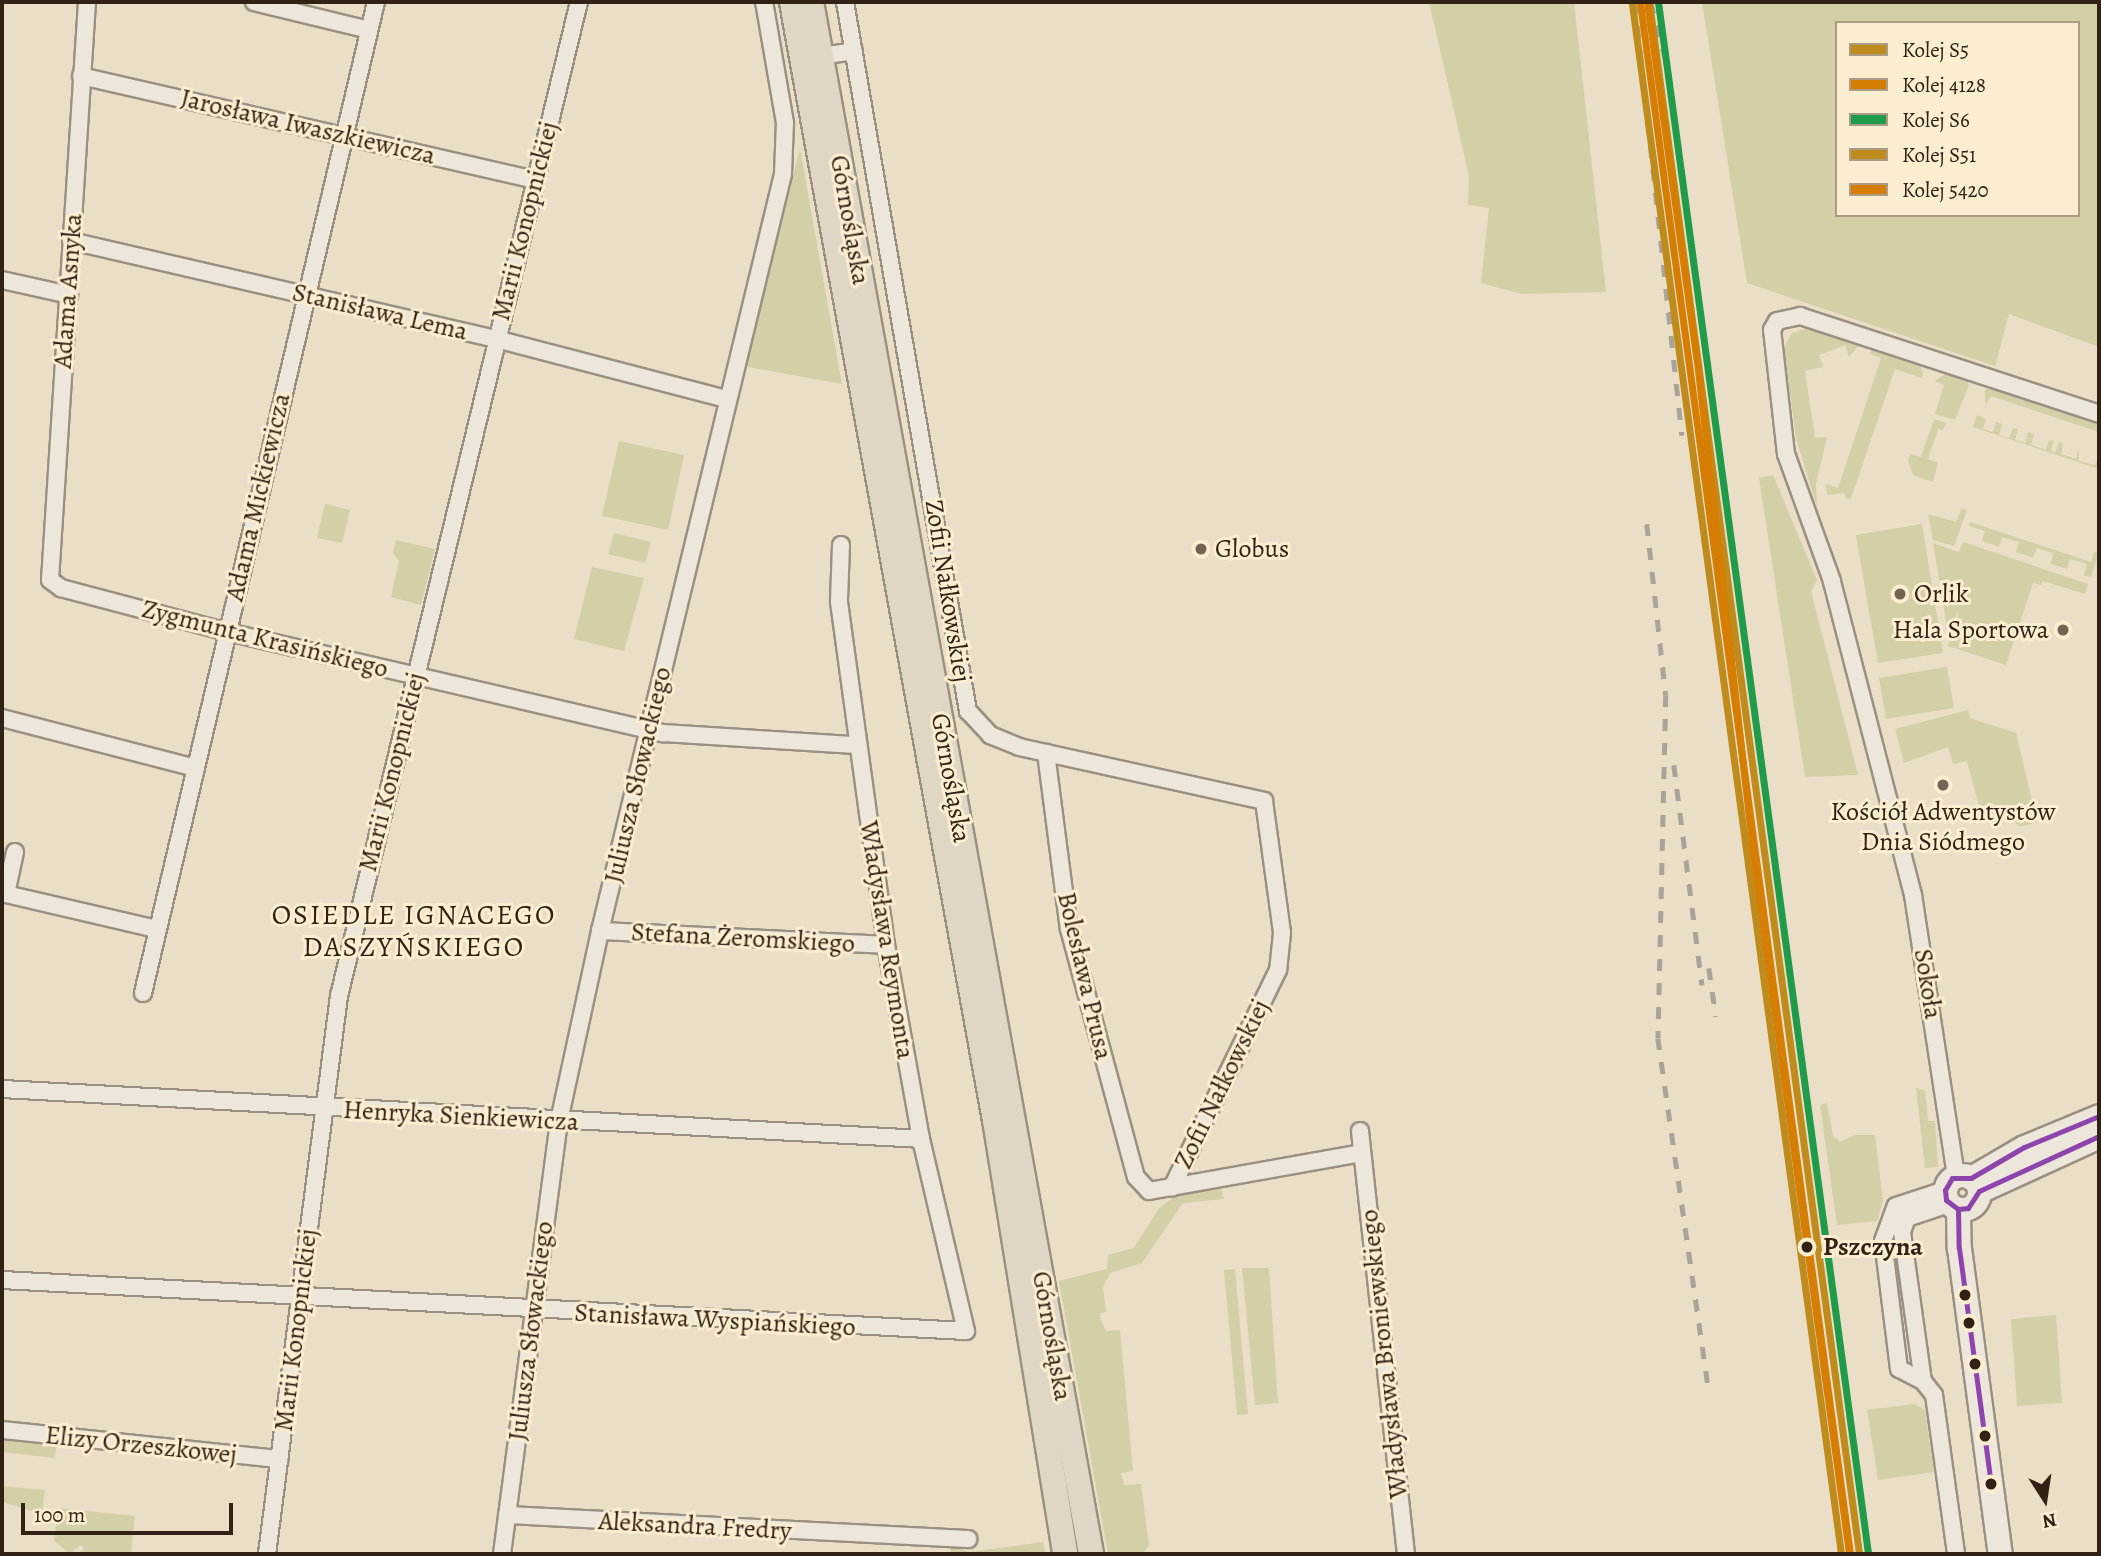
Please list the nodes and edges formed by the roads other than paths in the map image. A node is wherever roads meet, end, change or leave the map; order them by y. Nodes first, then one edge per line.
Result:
1 (87, 2) edge
2 (254, 2) edge
3 (376, 2) edge
4 (579, 2) edge
5 (764, 2) edge
6 (792, 2) edge
7 (811, 2) edge
8 (845, 2) edge
9 (369, 30) junction
10 (854, 51) junction
11 (820, 56) junction
12 (80, 76) junction
13 (344, 135) junction
14 (536, 180) junction
15 (71, 241) junction
16 (2, 280) edge
17 (69, 295) junction
18 (304, 295) junction
19 (495, 340) junction
20 (727, 399) junction
21 (2099, 414) edge
22 (841, 545) dead end
23 (50, 580) joint
24 (228, 632) junction
25 (417, 677) junction
26 (2, 718) edge
27 (650, 730) junction
28 (856, 745) junction
29 (1045, 753) junction
30 (196, 768) junction
31 (15, 852) dead end
32 (157, 929) junction
33 (600, 931) junction
34 (886, 945) junction
35 (143, 993) dead end
36 (2, 1089) edge
37 (324, 1109) junction
38 (2099, 1116) edge
39 (559, 1121) junction
40 (1360, 1131) dead end
41 (2099, 1136) edge
42 (921, 1139) junction
43 (1362, 1153) junction
44 (1172, 1187) junction
45 (1959, 1191) junction
46 (2, 1280) edge
47 (300, 1296) junction
48 (533, 1310) junction
49 (967, 1331) joint
50 (2, 1430) edge
51 (279, 1459) junction
52 (507, 1515) junction
53 (968, 1539) dead end
54 (267, 1554) edge
55 (502, 1554) edge
56 (1065, 1554) edge
57 (1091, 1554) edge
58 (1406, 1554) edge
59 (1956, 1554) edge
60 (2000, 1554) edge

1 - 12 street, Adama Asnyka
2 - 9 street
3 - 9 street, Adama Mickiewicza
4 - 14 street, Marii Konopnickiej
5 - 20 street, Juliusza Słowackiego
6 - 56 main road, Górnośląska
7 - 11 main road, Górnośląska
8 - 10 street, Zofii Nałkowskiej
9 - 13 street, Adama Mickiewicza
10 - 11 street
10 - 29 street, Zofii Nałkowskiej
11 - 57 main road, Górnośląska
12 - 13 street, Jarosława Iwaszkiewicza
12 - 15 street, Adama Asnyka
13 - 14 street, Jarosława Iwaszkiewicza
13 - 18 street, Adama Mickiewicza
14 - 19 street, Marii Konopnickiej
15 - 17 street, Adama Asnyka
15 - 18 street, Stanisława Lema
16 - 17 street
17 - 23 street, Adama Asnyka
18 - 19 street, Stanisława Lema
18 - 24 street, Adama Mickiewicza
19 - 20 street, Stanisława Lema
19 - 25 street, Marii Konopnickiej
20 - 27 street, Juliusza Słowackiego
21 - 45 street, Sokoła
22 - 28 street, Władysława Reymonta
23 - 24 street, Zygmunta Krasińskiego
24 - 25 street, Zygmunta Krasińskiego
24 - 30 street, Adama Mickiewicza
25 - 27 street, Zygmunta Krasińskiego
25 - 37 street, Marii Konopnickiej
26 - 30 street
27 - 28 street, Zygmunta Krasińskiego
27 - 33 street, Juliusza Słowackiego
28 - 34 street, Władysława Reymonta
29 - 44 street, Bolesława Prusa
29 - 44 street, Zofii Nałkowskiej
30 - 32 street, Adama Mickiewicza
31 - 32 street
32 - 35 street, Adama Mickiewicza
33 - 34 street, Stefana Żeromskiego
33 - 39 street, Juliusza Słowackiego
34 - 42 street, Władysława Reymonta
36 - 37 street, Henryka Sienkiewicza
37 - 39 street, Henryka Sienkiewicza
37 - 47 street, Marii Konopnickiej
38 - 45 street
39 - 42 street, Henryka Sienkiewicza
39 - 48 street, Juliusza Słowackiego
40 - 43 street, Władysława Broniewskiego
41 - 45 street
42 - 49 street, Władysława Reymonta
43 - 44 street
43 - 58 street, Władysława Broniewskiego
45 - 59 street
45 - 60 street, Sokoła
46 - 47 street, Stanisława Wyspiańskiego
47 - 48 street, Stanisława Wyspiańskiego
47 - 51 street, Marii Konopnickiej
48 - 49 street, Stanisława Wyspiańskiego
48 - 52 street, Juliusza Słowackiego
50 - 51 street, Elizy Orzeszkowej
51 - 54 street, Marii Konopnickiej
52 - 53 street, Aleksandra Fredry
52 - 55 street, Juliusza Słowackiego

